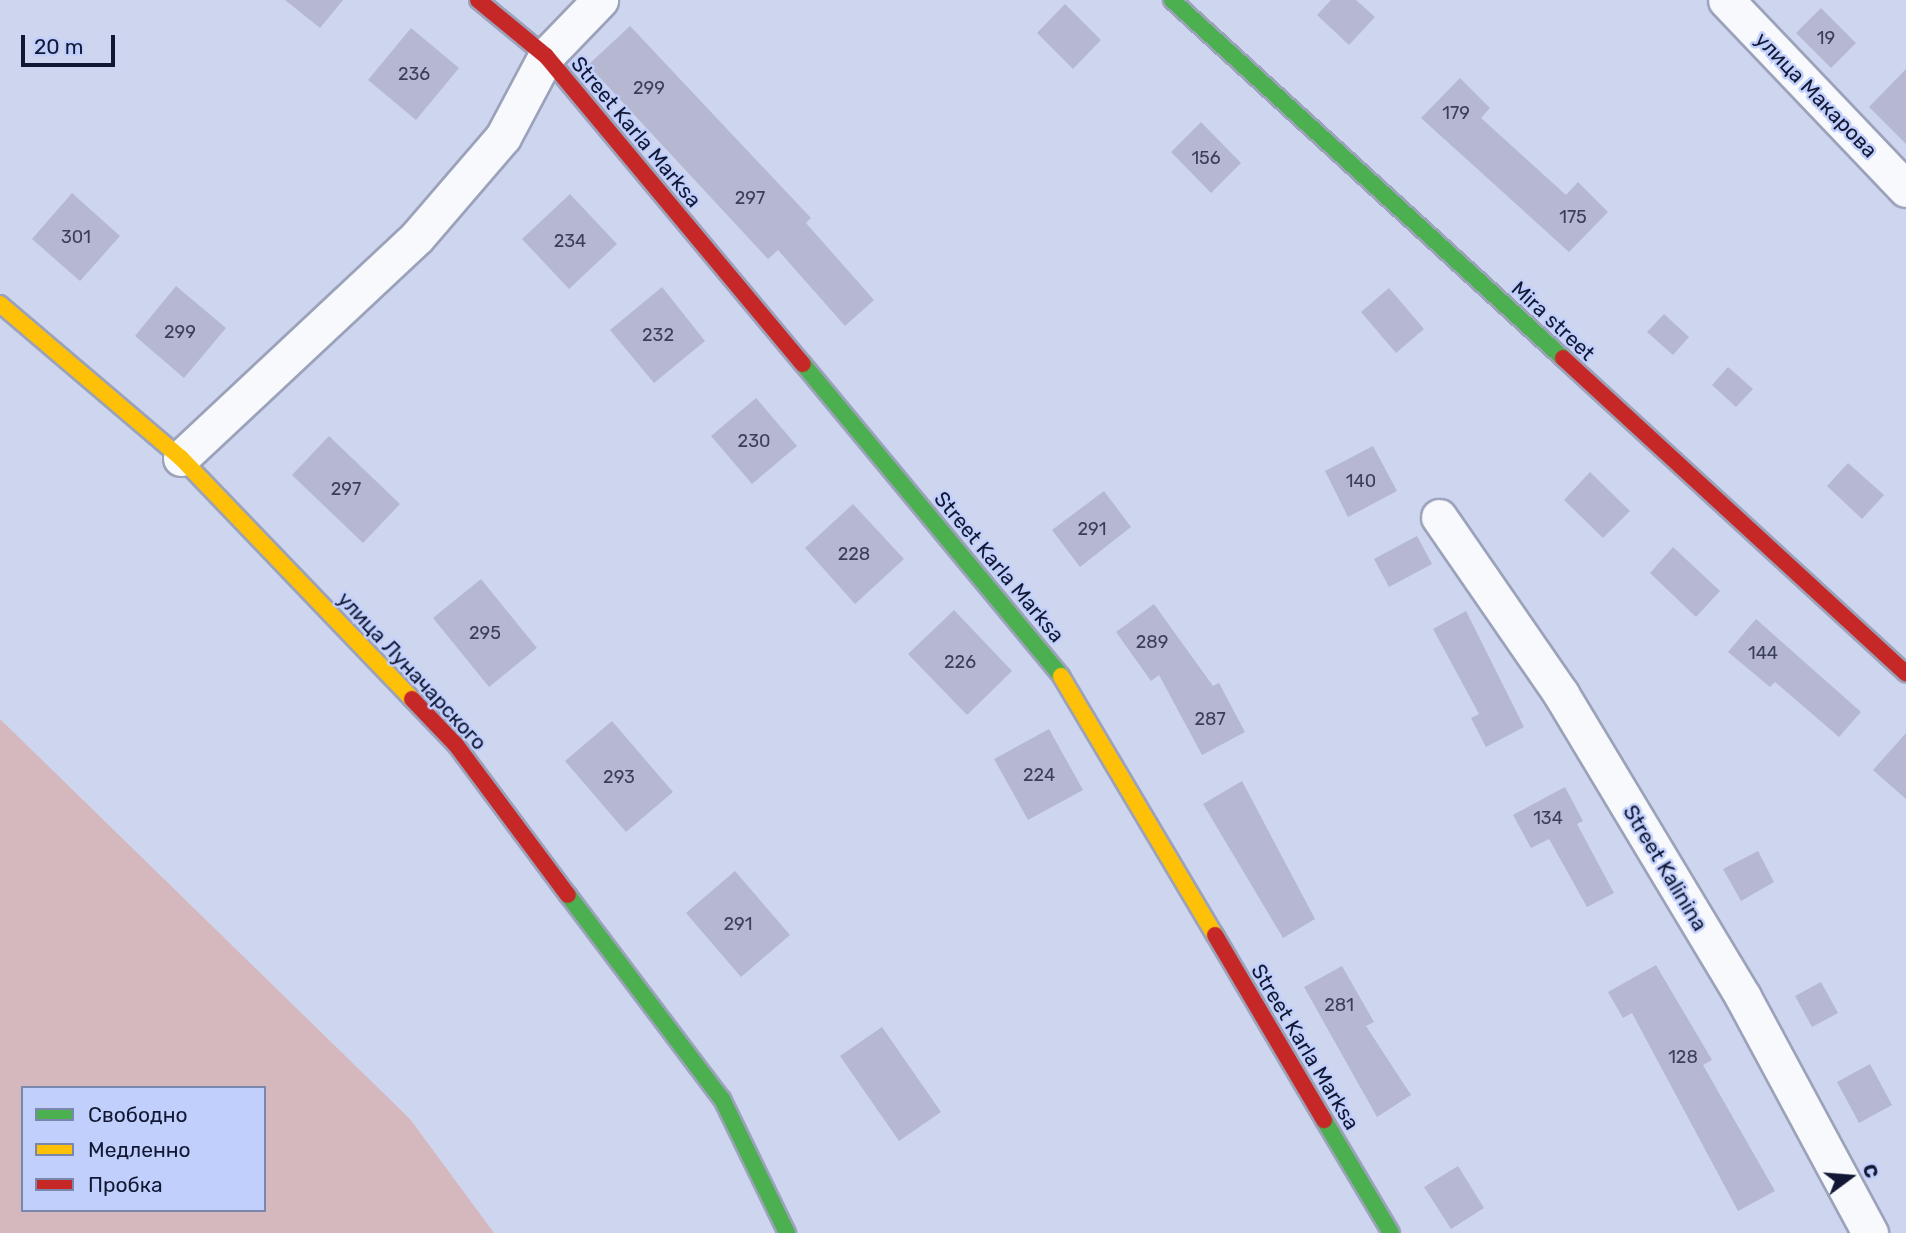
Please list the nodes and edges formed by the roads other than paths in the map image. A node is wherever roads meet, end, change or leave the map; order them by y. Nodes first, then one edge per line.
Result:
1 (478, 0) edge
2 (600, 0) edge
3 (1172, 0) edge
4 (1726, 0) edge
5 (546, 56) junction
6 (1906, 189) edge
7 (0, 304) edge
8 (181, 458) junction
9 (1439, 517) dead end
10 (1906, 673) edge
11 (787, 1233) edge
12 (1391, 1233) edge
13 (1870, 1233) edge

1 - 5 street, Street Karla Marksa
2 - 5 street
3 - 10 street, Mira street
4 - 6 street, улица Макарова
5 - 8 street
5 - 12 street, Street Karla Marksa
7 - 8 street, улица Луначарского
8 - 11 street, улица Луначарского
9 - 13 street, Street Kalinina

